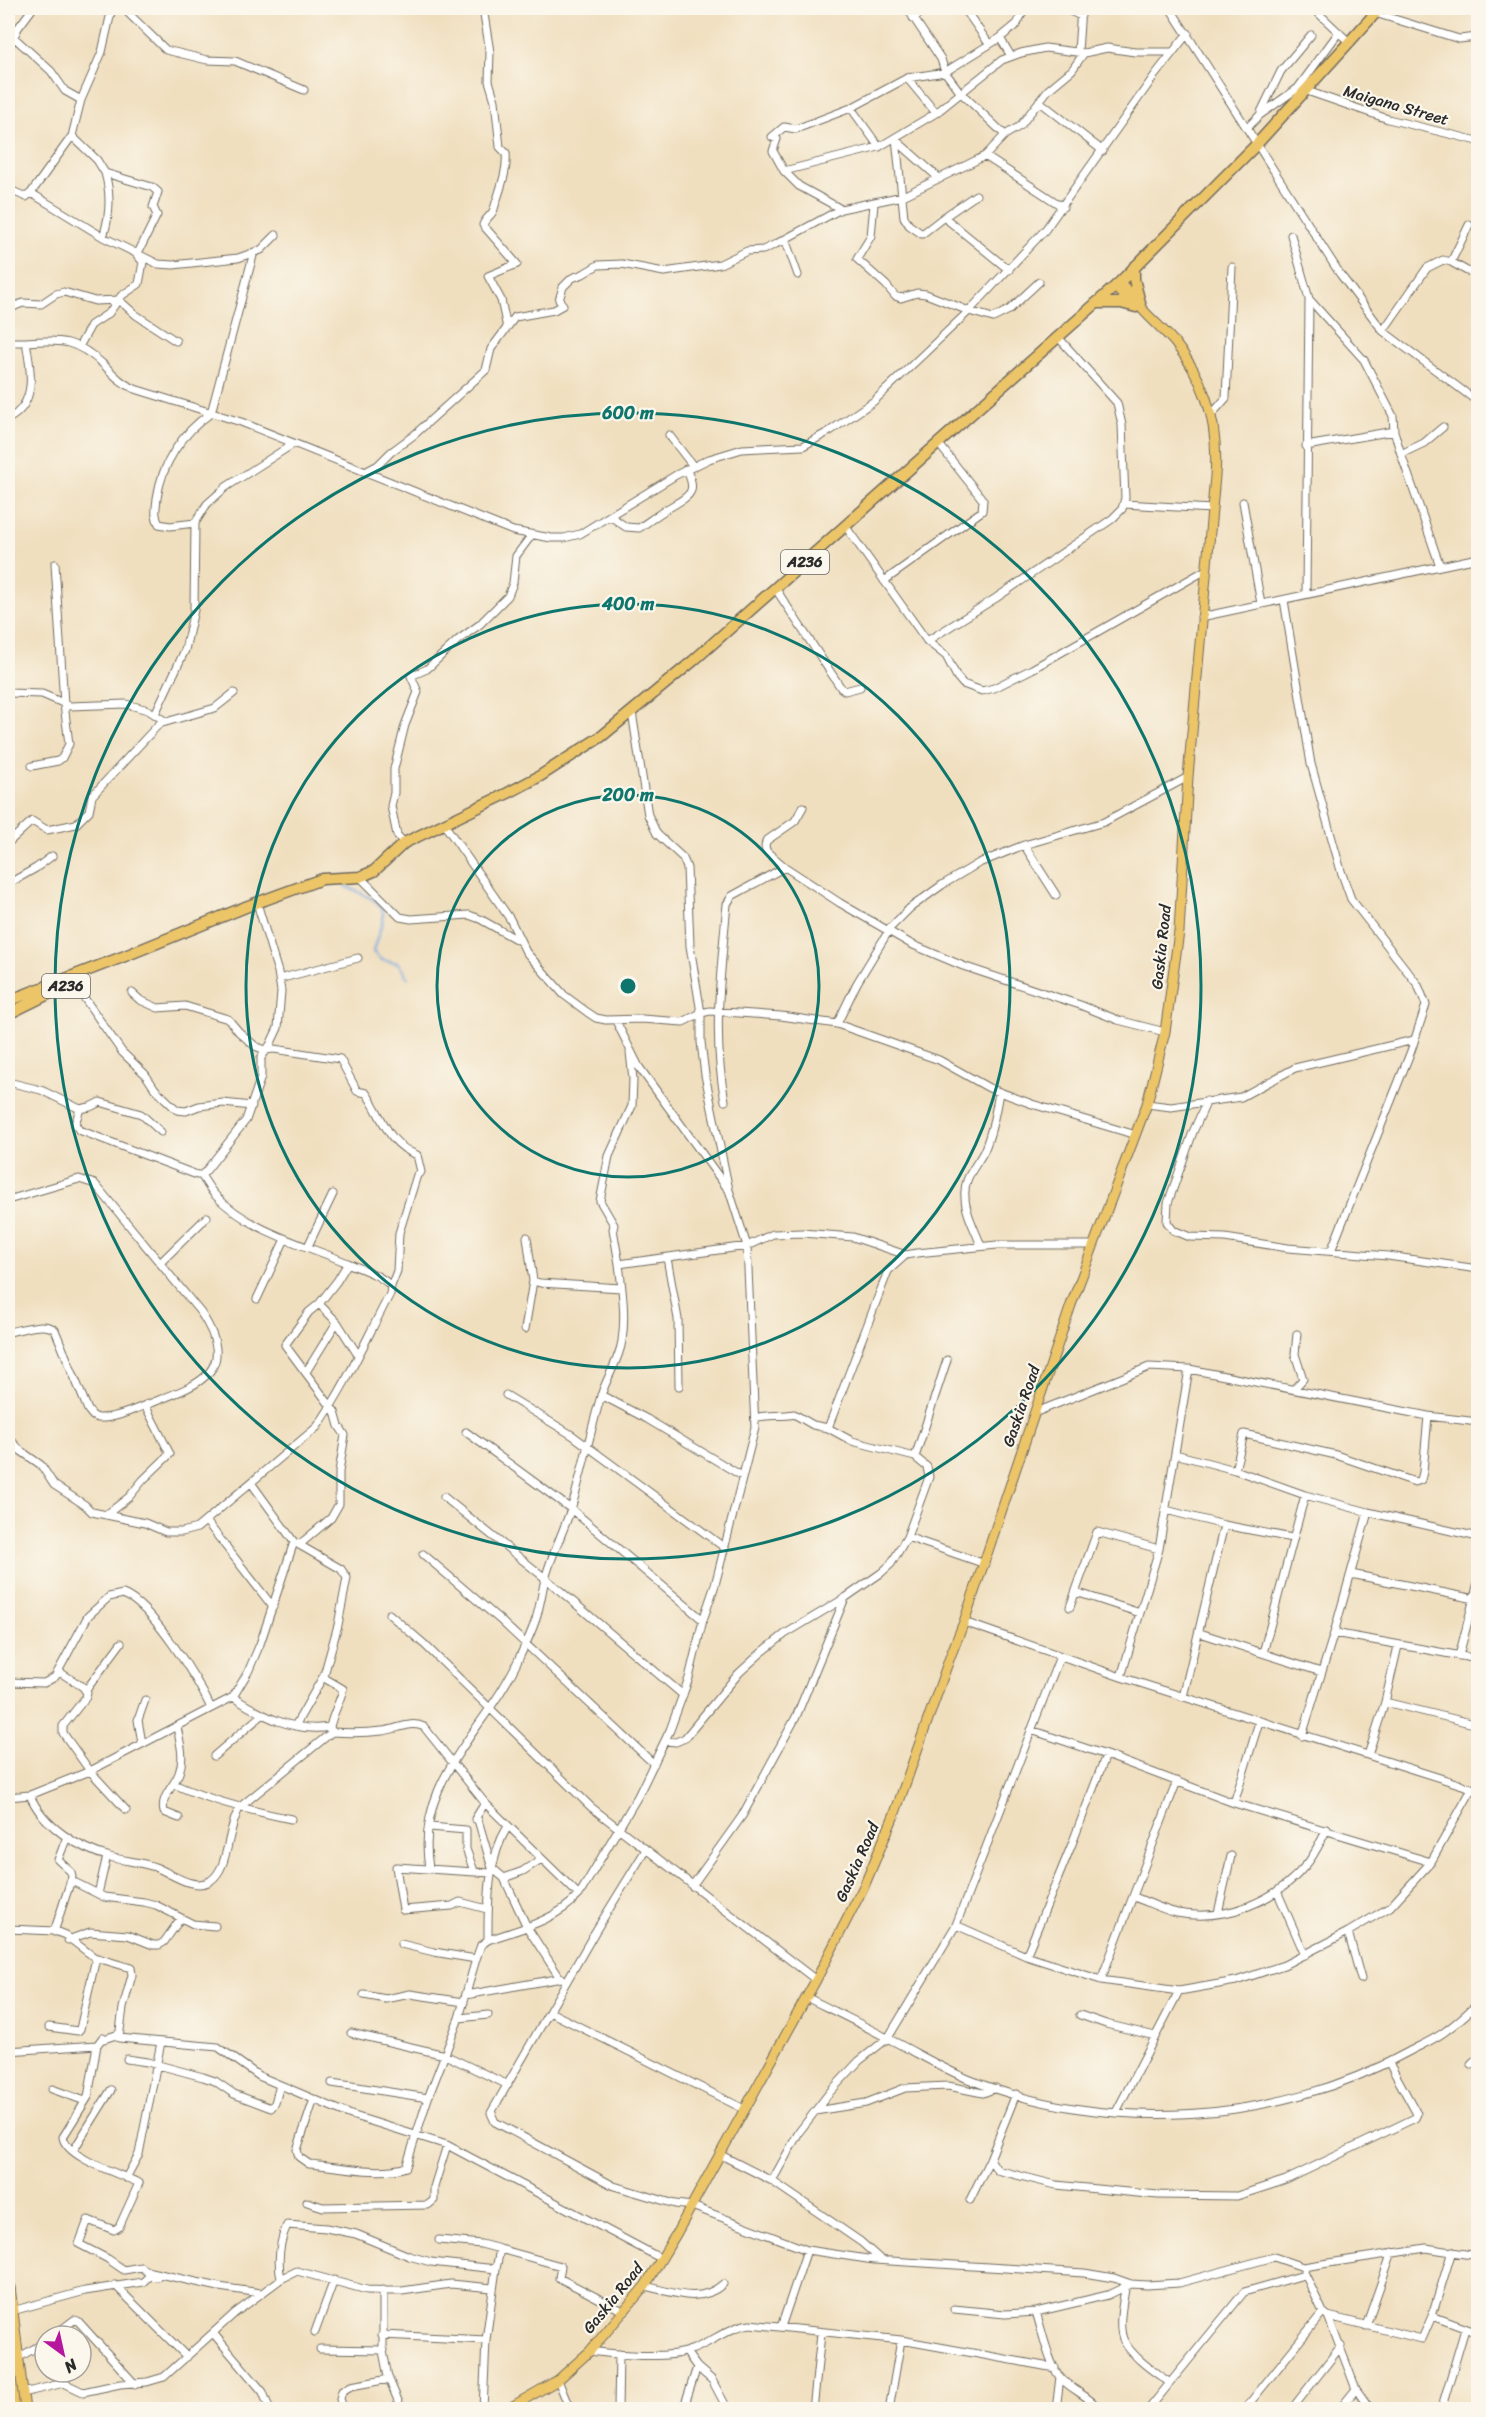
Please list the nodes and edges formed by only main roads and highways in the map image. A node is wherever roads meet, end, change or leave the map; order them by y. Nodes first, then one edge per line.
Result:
1 (1378, 10) edge
2 (1134, 267) junction
3 (1117, 285) junction
4 (1096, 303) junction
5 (1139, 306) junction
6 (124, 957) junction
7 (8, 1000) edge
8 (8, 1014) edge
9 (8, 2270) edge
10 (8, 2352) edge
11 (10, 2388) edge
12 (511, 2408) edge
13 (15, 2409) edge
14 (25, 2409) edge

1 - 2 highway, A236
2 - 3 highway, A236
2 - 5 highway
3 - 4 highway, A236
3 - 5 main road, Gaskia Road
4 - 5 highway
4 - 6 highway, A236
5 - 12 main road, Gaskia Road
6 - 7 highway, A236
6 - 8 highway, A236
9 - 14 main road
10 - 11 main road
11 - 13 main road

